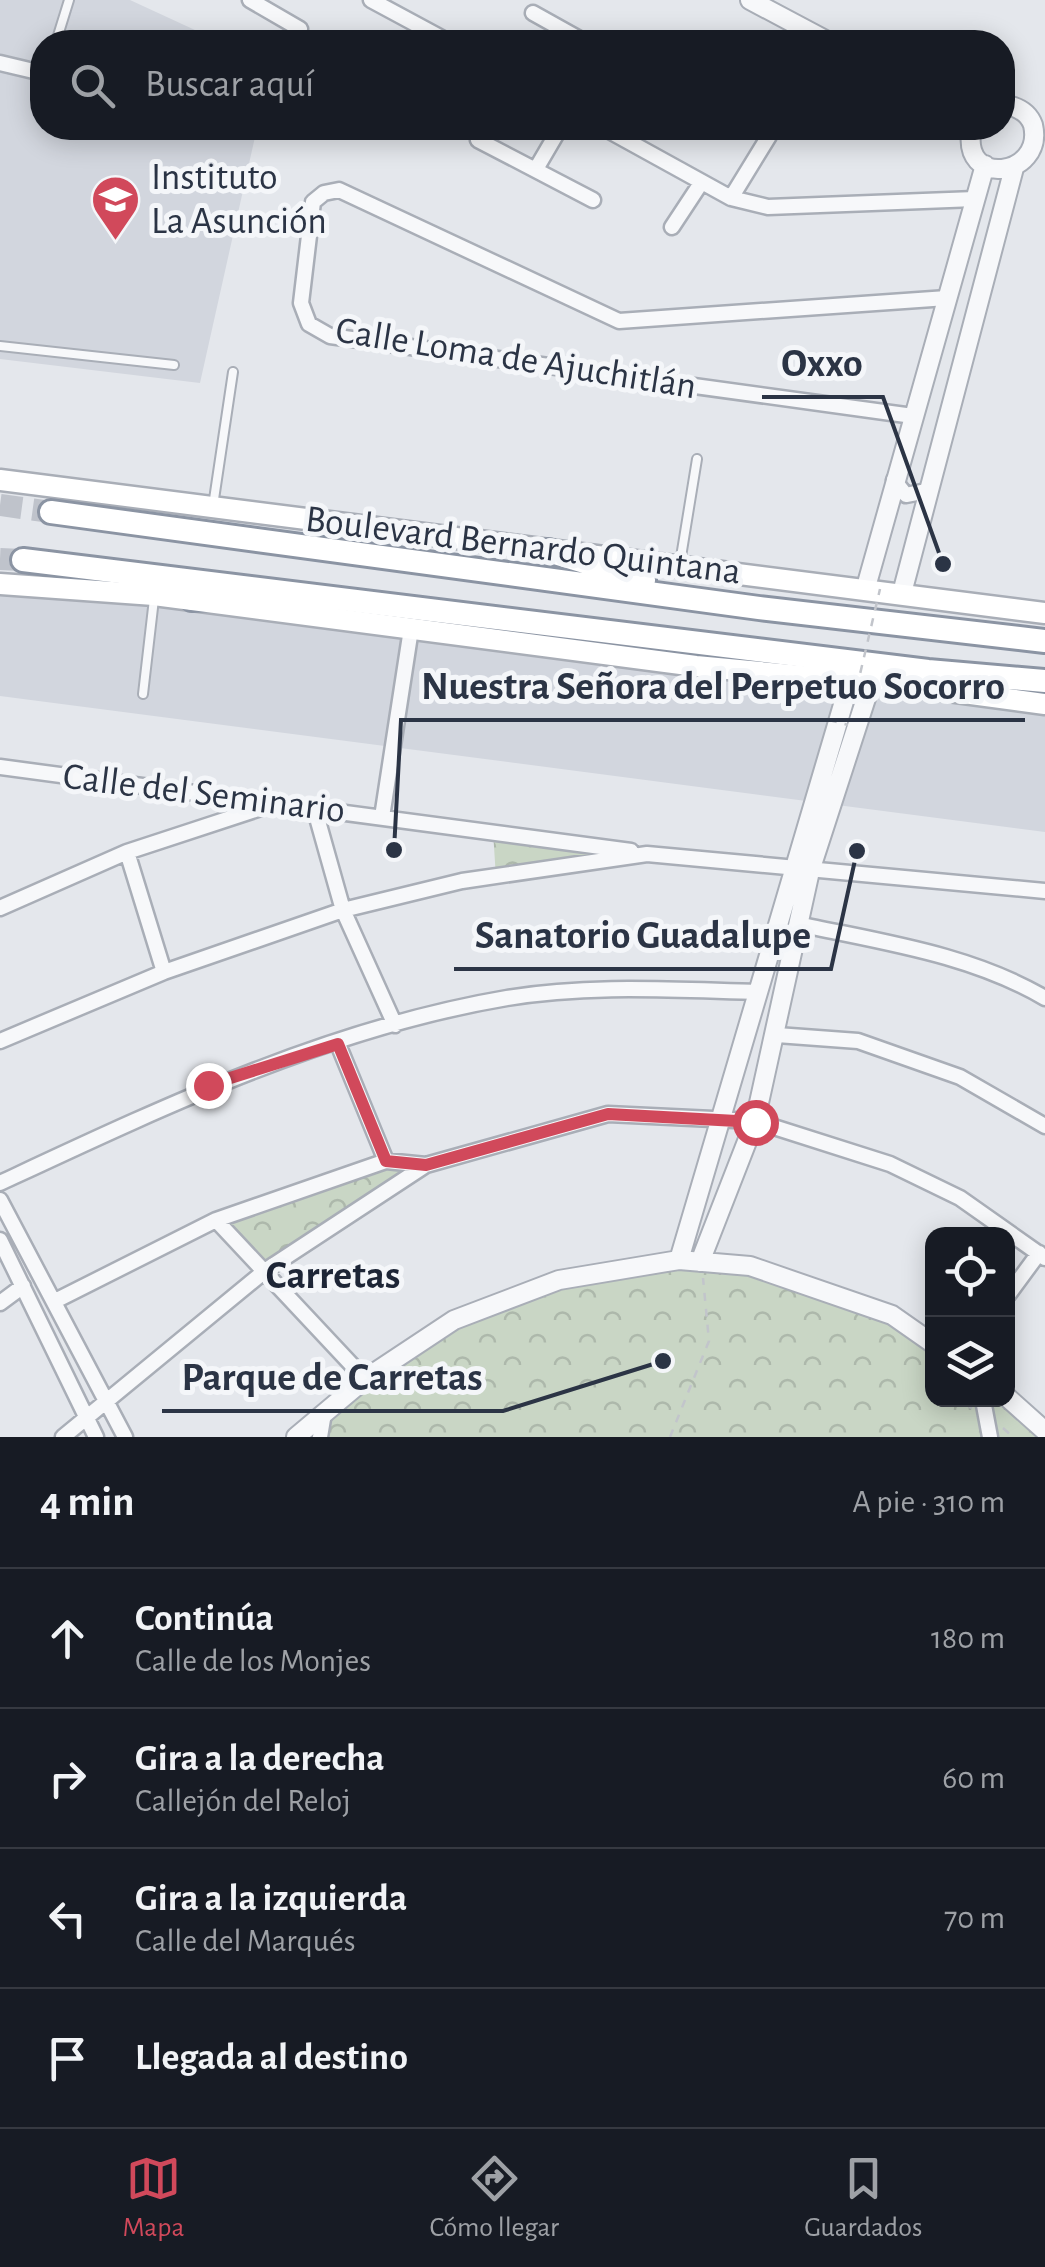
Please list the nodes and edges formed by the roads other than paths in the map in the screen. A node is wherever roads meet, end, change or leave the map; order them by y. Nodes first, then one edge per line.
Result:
1 (68, 0) edge
2 (250, 0) edge
3 (371, 0) edge
4 (750, 0) edge
5 (533, 13) dead end
6 (300, 29) dead end
7 (59, 30) edge
8 (427, 30) edge
9 (563, 30) edge
10 (806, 30) edge
11 (0, 63) edge
12 (30, 70) edge
13 (1015, 107) edge
14 (478, 140) dead end
15 (553, 140) edge
16 (626, 140) edge
17 (767, 140) edge
18 (971, 140) edge
19 (1039, 155) edge
20 (985, 165) junction
21 (1014, 168) junction
22 (536, 169) junction
23 (701, 183) junction
24 (731, 198) junction
25 (975, 198) junction
26 (594, 200) dead end
27 (672, 227) dead end
28 (946, 298) junction
29 (0, 346) edge
30 (174, 365) dead end
31 (234, 372) dead end
32 (913, 416) junction
33 (696, 459) dead end
34 (0, 480) edge
35 (894, 480) junction
36 (927, 491) junction
37 (212, 507) junction
38 (51, 512) tunnel mouth
39 (548, 550) junction
40 (23, 560) tunnel mouth
41 (680, 566) junction
42 (0, 584) edge
43 (873, 588) junction
44 (902, 592) junction
45 (154, 594) junction
46 (192, 599) junction
47 (759, 608) junction
48 (1045, 613) edge
49 (526, 620) junction
50 (410, 629) junction
51 (1045, 640) edge
52 (1045, 680) edge
53 (861, 682) junction
54 (143, 694) dead end
55 (1045, 704) edge
56 (2, 769) edge
57 (269, 805) junction
58 (314, 807) junction
59 (382, 817) junction
60 (127, 852) junction
61 (647, 854) junction
62 (801, 870) junction
63 (1045, 890) edge
64 (0, 908) edge
65 (343, 910) junction
66 (798, 924) junction
67 (164, 972) junction
68 (759, 992) junction
69 (1045, 998) edge
70 (395, 1026) junction
71 (778, 1036) junction
72 (0, 1040) edge
73 (338, 1044) junction
74 (721, 1120) junction
75 (755, 1122) junction
76 (1045, 1126) edge
77 (386, 1161) junction
78 (426, 1165) junction
79 (0, 1183) edge
80 (0, 1200) edge
81 (216, 1220) junction
82 (0, 1240) edge
83 (1042, 1255) edge
84 (680, 1260) junction
85 (701, 1268) junction
86 (266, 1270) junction
87 (23, 1286) junction
88 (1015, 1287) edge
89 (55, 1301) junction
90 (0, 1303) edge
91 (925, 1338) edge
92 (366, 1379) junction
93 (105, 1402) junction
94 (1015, 1404) edge
95 (984, 1407) edge
96 (324, 1412) junction
97 (86, 1418) junction
98 (1045, 1431) edge
99 (63, 1437) edge
100 (96, 1437) edge
101 (125, 1437) edge
102 (296, 1437) edge
103 (320, 1437) edge
104 (990, 1437) edge

1 - 7 lane
2 - 6 street
3 - 8 street
4 - 10 street
5 - 9 street
11 - 12 street
13 - 19 street
14 - 22 street
15 - 22 street
16 - 23 street
17 - 24 street
18 - 20 street
19 - 21 street
20 - 21 street
20 - 25 street
21 - 36 street
22 - 26 street
23 - 24 street
23 - 27 street
24 - 25 street
25 - 28 street
28 - 32 street
28 - 32 street, Calle Loma de Ajuchitlán
29 - 30 lane
31 - 37 lane
32 - 35 street
33 - 41 lane
34 - 37 main road, Boulevard Bernardo Quintana
35 - 36 street
35 - 43 street
36 - 44 street
37 - 39 main road, Boulevard Bernardo Quintana
38 - 47 highway, Boulevard Bernardo Quintana
39 - 41 main road, Boulevard Bernardo Quintana
39 - 47 highway
40 - 49 highway, Boulevard Bernardo Quintana
41 - 43 main road, Boulevard Bernardo Quintana
42 - 45 main road
43 - 44 main road, Boulevard Bernardo Quintana
44 - 48 main road, Boulevard Bernardo Quintana
45 - 46 main road
45 - 54 lane
46 - 49 highway
46 - 50 main road
47 - 51 highway, Boulevard Bernardo Quintana
49 - 52 highway, Boulevard Bernardo Quintana
50 - 53 main road
50 - 59 street
53 - 55 main road
53 - 62 street
56 - 57 street, Calle del Seminario
57 - 58 street, Calle del Seminario
57 - 60 street
58 - 59 street, Calle del Seminario
58 - 65 street
59 - 61 street, Calle del Seminario
60 - 64 street
60 - 67 street
61 - 62 street
61 - 65 street
62 - 63 street
62 - 66 street
62 - 68 street
65 - 67 street
65 - 70 street
66 - 69 street
66 - 71 street
67 - 72 street
68 - 70 street
68 - 74 street
70 - 73 street
71 - 75 street
71 - 76 street
73 - 77 street
73 - 79 street
74 - 75 street
74 - 78 street
74 - 84 street
75 - 83 street
75 - 85 street
77 - 78 street
77 - 81 street
78 - 86 street
80 - 89 street
81 - 86 street
81 - 89 street
82 - 87 street
83 - 88 street
84 - 85 street
84 - 92 street
85 - 91 street
86 - 92 street
86 - 93 street
87 - 90 street
87 - 97 street
89 - 93 street
92 - 96 street
93 - 97 street
93 - 101 street
94 - 98 street
95 - 104 street
96 - 102 street
96 - 103 street
97 - 99 street
97 - 100 street

